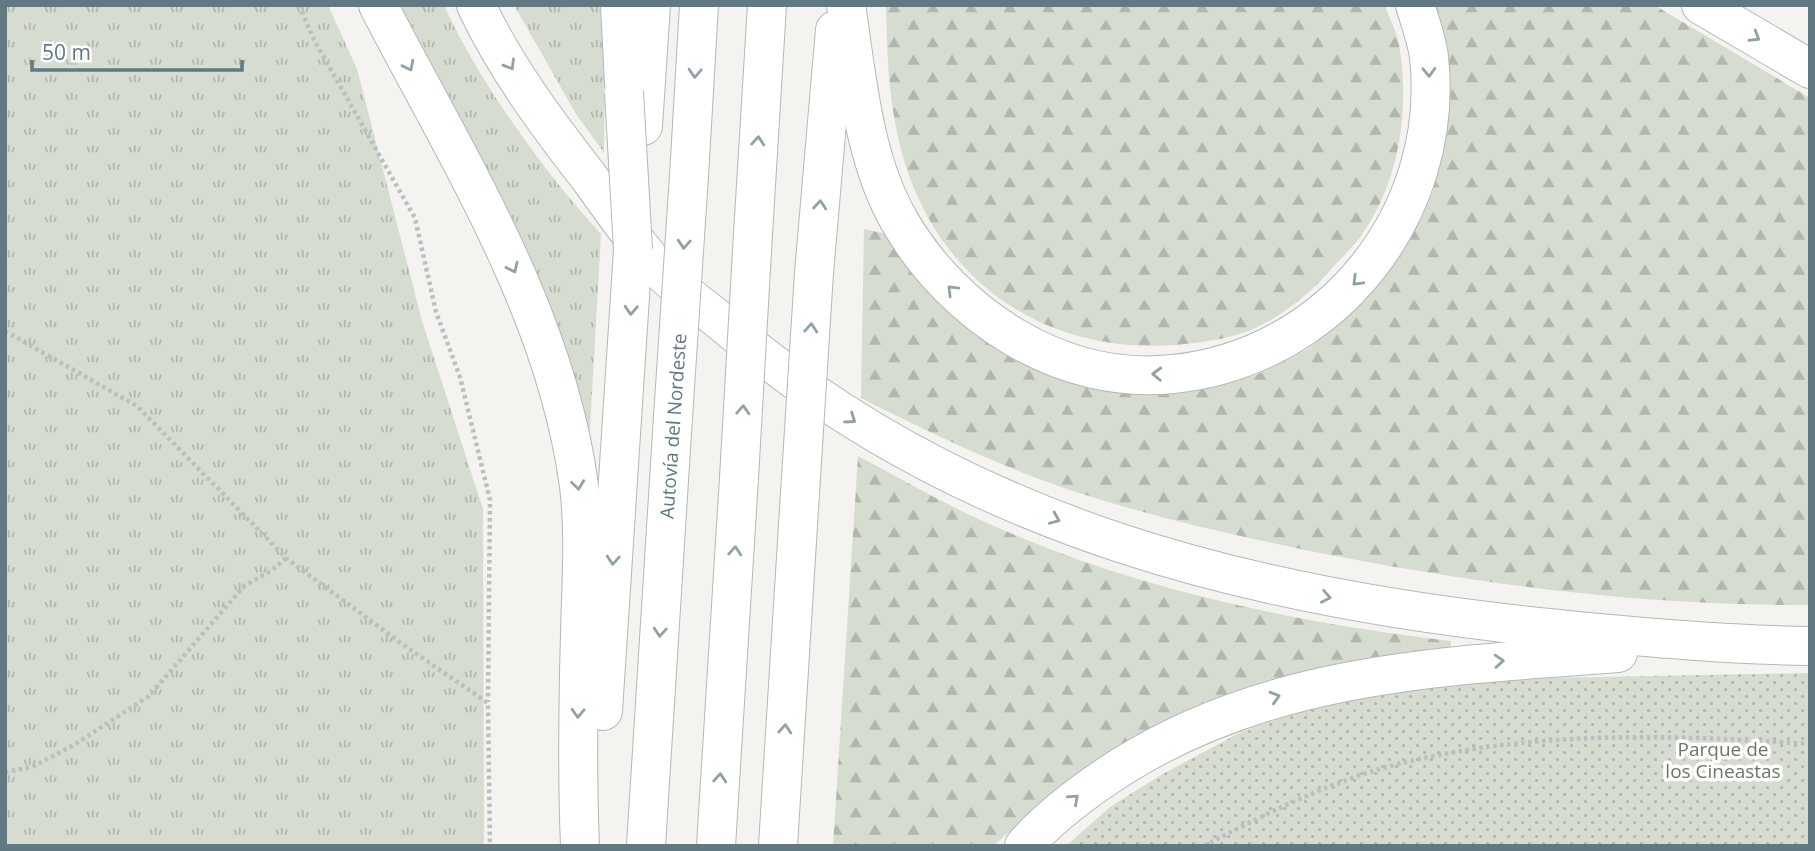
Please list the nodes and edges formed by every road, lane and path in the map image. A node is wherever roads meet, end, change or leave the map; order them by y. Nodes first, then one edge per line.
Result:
1 (299, 5) edge
2 (378, 5) edge
3 (477, 5) edge
4 (620, 5) edge
5 (651, 5) edge
6 (699, 5) edge
7 (767, 5) edge
8 (837, 5) edge
9 (846, 5) edge
10 (1415, 5) edge
11 (1701, 5) edge
12 (1810, 69) edge
13 (634, 250) junction
14 (5, 331) edge
15 (286, 558) junction
16 (1724, 645) junction
17 (1810, 646) edge
18 (488, 703) junction
19 (1810, 744) edge
20 (5, 772) edge
21 (490, 846) edge
22 (580, 846) edge
23 (594, 846) edge
24 (646, 846) edge
25 (716, 846) edge
26 (778, 846) edge
27 (1024, 846) edge
28 (1203, 846) edge

1 - 18 path
2 -> 22 highway
3 -> 16 highway
4 - 13 highway, bridge
5 - 13 highway, bridge
6 -> 24 highway, Autovía del Nordeste, bridge
25 -> 7 highway, bridge
26 -> 8 highway, bridge
10 -> 9 highway
11 -> 12 highway
13 -> 23 highway
14 - 15 path
15 - 18 path
15 - 20 path
16 - 17 highway
27 -> 16 highway
18 - 21 path
19 - 28 path

